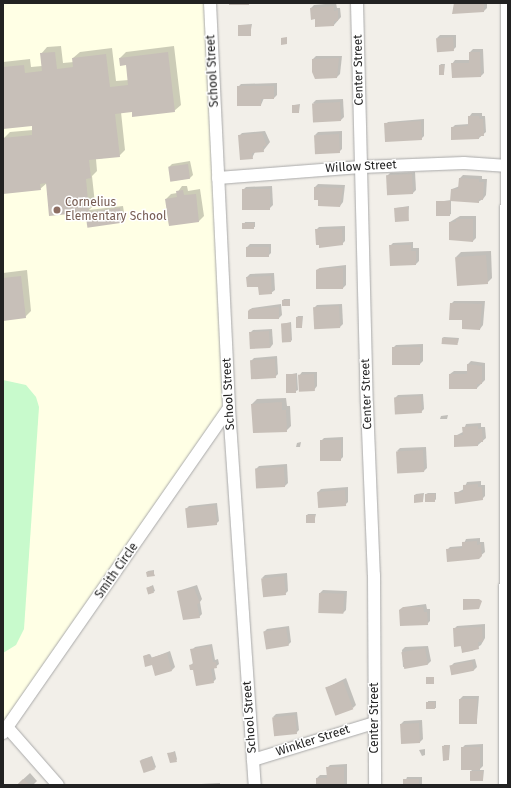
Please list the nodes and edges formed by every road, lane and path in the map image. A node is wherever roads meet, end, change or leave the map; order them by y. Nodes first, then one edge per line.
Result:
1 (210, 3) edge
2 (358, 3) edge
3 (507, 3) edge
4 (506, 165) edge
5 (361, 167) junction
6 (218, 178) junction
7 (229, 408) junction
8 (374, 723) junction
9 (5, 730) edge
10 (253, 760) junction
11 (58, 785) edge
12 (255, 785) edge
13 (375, 785) edge
14 (505, 785) edge

1 - 6 street, School Street
2 - 5 street, Center Street
3 - 4 street
4 - 5 street, Willow Street
4 - 14 street
5 - 6 street, Willow Street
5 - 8 street, Center Street
6 - 7 street, School Street
7 - 9 street, Smith Circle
7 - 10 street, School Street
8 - 10 street, Winkler Street
8 - 13 street, Center Street
9 - 11 street
10 - 12 street, School Street

